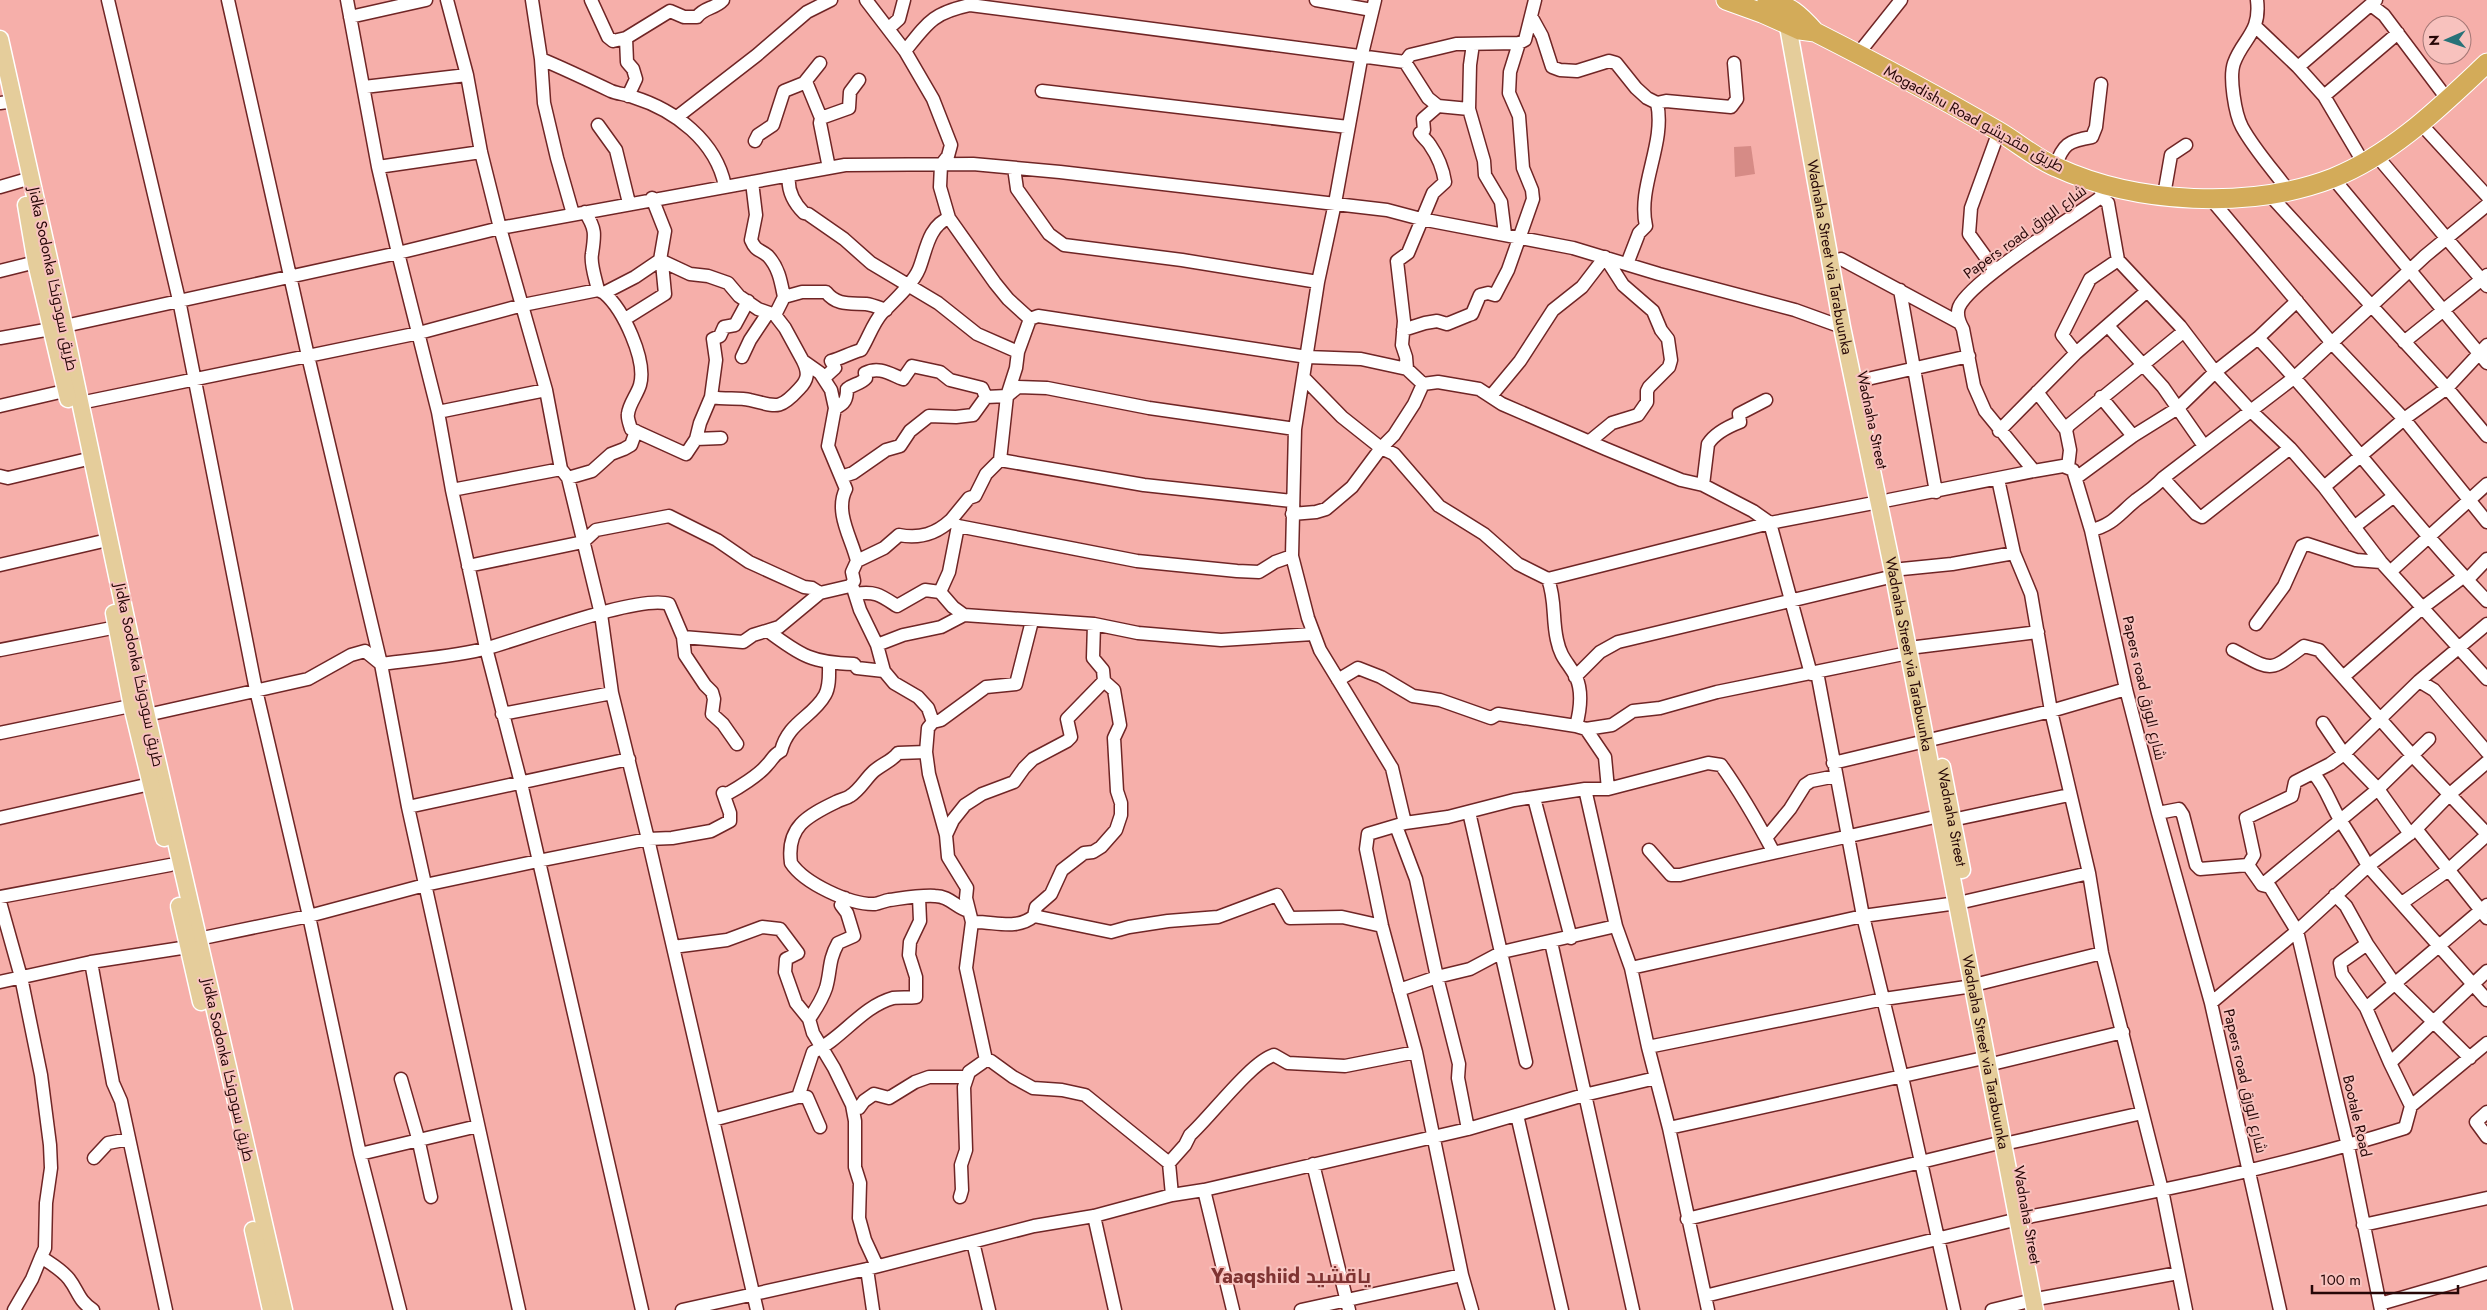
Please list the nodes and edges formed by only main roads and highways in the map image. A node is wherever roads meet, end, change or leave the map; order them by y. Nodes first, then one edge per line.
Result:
1 (1726, 0) edge
2 (1791, 13) edge
3 (1, 46) edge
4 (2487, 63) edge
5 (0, 86) edge
6 (6, 102) edge
7 (87, 460) junction
8 (1885, 507) junction
9 (141, 708) junction
10 (157, 783) junction
11 (193, 943) junction
12 (237, 1135) junction
13 (2038, 1305) edge
14 (271, 1310) edge
15 (284, 1310) edge

1 - 2 highway, Mogadishu Road طريق مقديشو
2 - 4 highway, Mogadishu Road طريق مقديشو
2 - 8 main road, Wadnaha Street
2 - 8 main road, Wadnaha Street via Tarabuunka
3 - 6 main road, Jidka Sodonka طريق سودونكا
5 - 6 main road, Jidka Sodonka طريق سودونكا
6 - 7 main road, Jidka Sodonka طريق سودونكا
7 - 9 main road, Jidka Sodonka طريق سودونكا
7 - 9 main road, Jidka Sodonka طريق سودونكا
8 - 13 main road, Wadnaha Street
9 - 10 main road, Jidka Sodonka طريق سودونكا
10 - 11 main road, Jidka Sodonka طريق سودونكا
10 - 11 main road, Jidka Sodonka طريق سودونكا
11 - 12 main road, Jidka Sodonka طريق سودونكا
12 - 14 main road, Jidka Sodonka طريق سودونكا
12 - 15 main road, Jidka Sodonka طريق سودونكا

